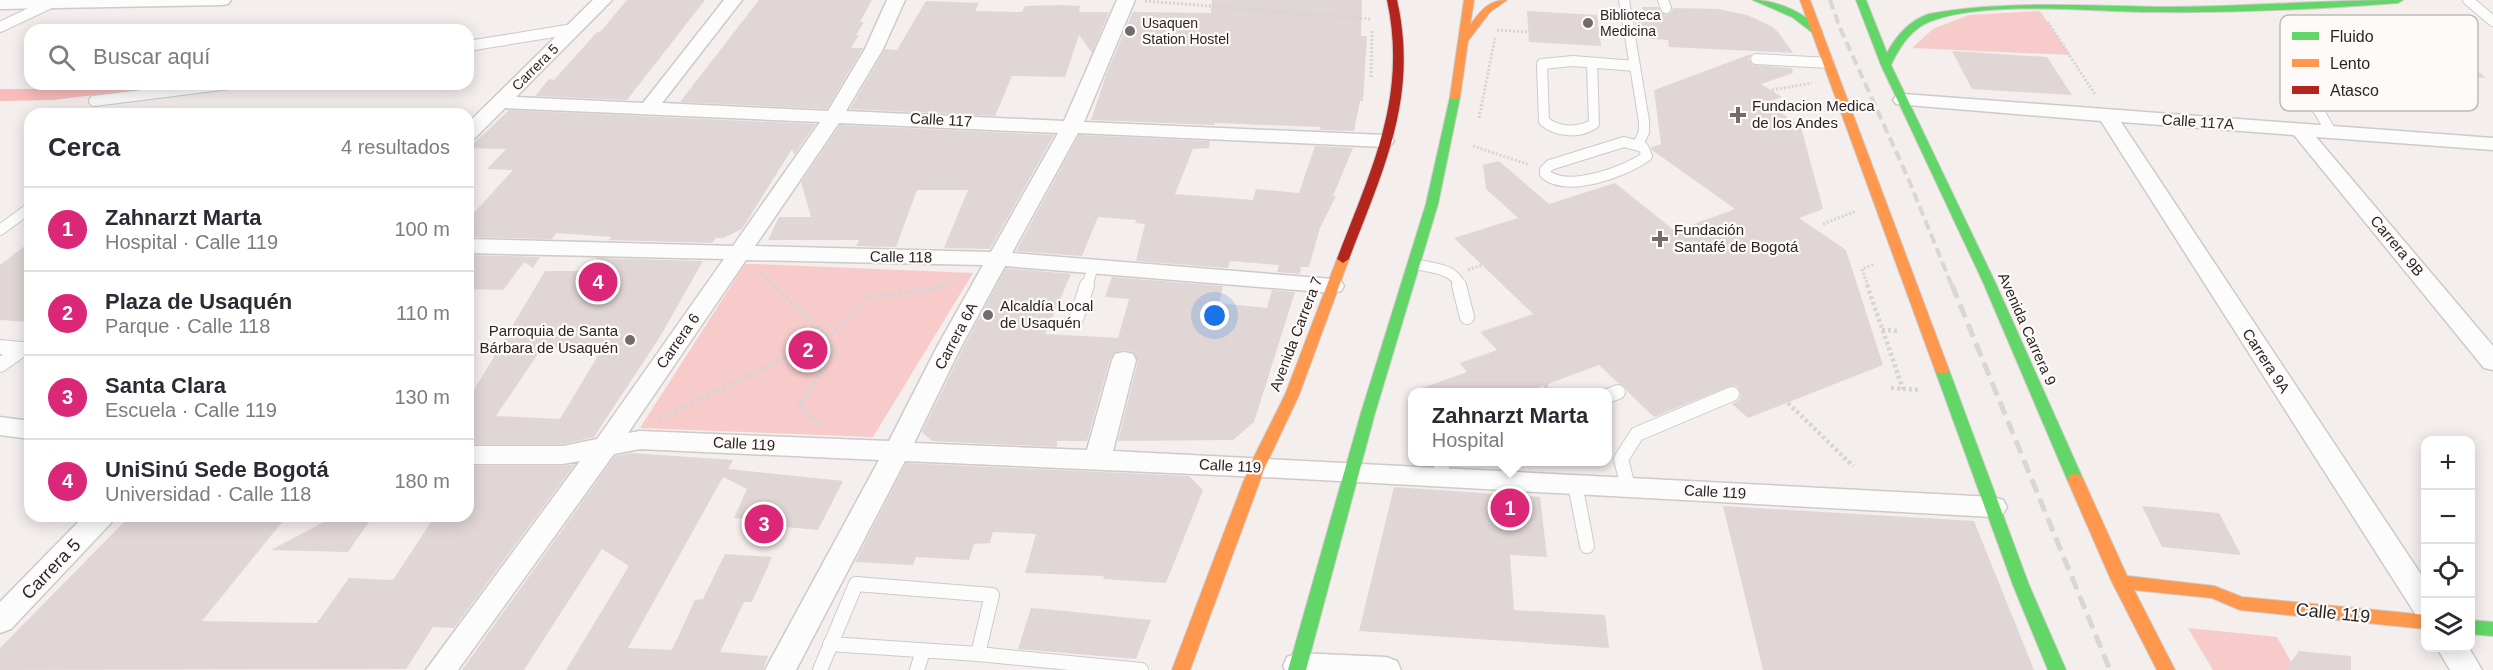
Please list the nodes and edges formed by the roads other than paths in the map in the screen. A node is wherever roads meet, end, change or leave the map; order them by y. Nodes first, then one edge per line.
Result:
1 (222, 0) edge
2 (603, 0) edge
3 (733, 0) edge
4 (896, 0) edge
5 (1134, 0) edge
6 (1392, 0) edge
7 (1469, 0) edge
8 (1486, 0) edge
9 (1502, 0) edge
10 (1624, 0) edge
11 (1758, 0) edge
12 (1805, 0) edge
13 (1861, 0) edge
14 (2398, 0) edge
15 (2469, 0) edge
16 (51, 3) junction
17 (0, 4) edge
18 (2493, 21) edge
19 (0, 27) edge
20 (573, 29) junction
21 (1817, 31) junction
22 (1465, 39) junction
23 (474, 45) edge
24 (1756, 59) dead end
25 (1592, 63) junction
26 (1829, 63) junction
27 (1886, 65) junction
28 (1635, 66) junction
29 (181, 90) edge
30 (1903, 100) junction
31 (94, 101) dead end
32 (499, 102) junction
33 (649, 108) junction
34 (2319, 111) edge
35 (2107, 115) junction
36 (834, 116) junction
37 (1072, 126) junction
38 (474, 128) edge
39 (2300, 130) junction
40 (2331, 132) junction
41 (1384, 141) junction
42 (2493, 144) edge
43 (1638, 145) junction
44 (24, 212) edge
45 (0, 230) edge
46 (474, 246) edge
47 (999, 259) junction
48 (746, 260) junction
49 (1414, 264) junction
50 (1093, 267) junction
51 (1333, 286) junction
52 (1467, 317) dead end
53 (1076, 319) dead end
54 (0, 347) edge
55 (24, 349) edge
56 (24, 350) edge
57 (1124, 360) dead end
58 (2493, 362) edge
59 (0, 365) edge
60 (1732, 394) dead end
61 (0, 426) edge
62 (24, 429) edge
63 (605, 447) junction
64 (895, 451) junction
65 (474, 455) edge
66 (1098, 460) junction
67 (1257, 467) junction
68 (1443, 469) edge
69 (1353, 472) junction
70 (1575, 484) junction
71 (1628, 487) junction
72 (1993, 507) junction
73 (95, 522) edge
74 (1587, 546) dead end
75 (827, 582) junction
76 (2120, 582) junction
77 (856, 584) junction
78 (2129, 598) junction
79 (2421, 599) edge
80 (2149, 601) dead end
81 (2240, 603) junction
82 (2222, 609) dead end
83 (0, 621) edge
84 (2421, 621) edge
85 (2475, 627) edge
86 (2493, 629) edge
87 (830, 644) junction
88 (923, 651) junction
89 (2455, 652) edge
90 (978, 654) junction
91 (1298, 668) edge
92 (441, 670) edge
93 (780, 670) edge
94 (820, 670) edge
95 (917, 670) edge
96 (1141, 670) edge
97 (1182, 670) edge
98 (1386, 670) edge
99 (2057, 670) edge
100 (2166, 670) edge
101 (2467, 670) edge

1 - 16 street
2 - 20 street, Carrera 5
3 - 33 street
4 - 36 street, Carrera 6
5 - 37 street, Carrera 6A
6 - 41 main road, Avenida Carrera 7
7 - 22 main road
8 - 22 main road
9 - 22 main road
10 - 28 lane
11 - 21 main road
12 - 21 main road
13 - 27 main road, Avenida Carrera 9
14 - 27 main road
15 - 18 lane
16 - 17 street
16 - 19 lane
20 - 23 lane
20 - 32 street, Carrera 5
21 - 26 main road
22 - 49 main road
24 - 26 lane
25 - 25 lane
25 - 28 lane
26 - 72 main road
27 - 30 main road, Avenida Carrera 9
28 - 43 lane
29 - 31 lane
30 - 35 street, Calle 117A
30 - 76 main road, Avenida Carrera 9
32 - 33 street, Calle 117
32 - 38 street, Carrera 5
33 - 36 street, Calle 117
34 - 40 lane
35 - 39 street, Calle 117A
35 - 79 street, Carrera 9A
36 - 37 street, Calle 117
36 - 48 street, Carrera 6
37 - 41 street, Calle 117
37 - 47 street, Carrera 6A
39 - 40 street, Calle 117A
39 - 58 street, Carrera 9B
40 - 42 street, Calle 117A
41 - 51 main road, Avenida Carrera 7
43 - 43 lane
44 - 45 lane
46 - 48 street, Calle 118
47 - 48 street, Calle 118
47 - 50 street, Calle 118
47 - 64 street, Carrera 6A
48 - 63 street, Carrera 6
49 - 52 lane
49 - 69 main road
50 - 51 street, Calle 118
50 - 53 lane
51 - 67 main road, Avenida Carrera 7
54 - 55 lane
56 - 59 lane
57 - 66 street
60 - 71 lane
61 - 62 street
63 - 64 street, Calle 119
63 - 65 street, Calle 119
63 - 92 street, Carrera 6
64 - 66 street, Calle 119
64 - 75 street, Carrera 6A
66 - 67 street, Calle 119
67 - 69 street, Calle 119
67 - 97 main road, Avenida Carrera 7
68 - 69 street, Calle 119
68 - 70 street, Calle 119
69 - 91 main road
70 - 71 street, Calle 119
70 - 74 lane
71 - 72 street, Calle 119
72 - 99 main road
73 - 83 street, Carrera 5
75 - 77 lane
75 - 93 street, Carrera 6A
76 - 78 main road, Avenida Carrera 9
76 - 81 main road, Calle 119
77 - 87 lane
77 - 90 lane
78 - 80 main road
78 - 100 main road, Avenida Carrera 9
81 - 82 main road, Calle 119
81 - 84 main road, Calle 119
85 - 86 main road
87 - 88 lane
87 - 94 lane
88 - 90 lane
88 - 95 lane
89 - 101 street
90 - 96 lane
91 - 98 street

